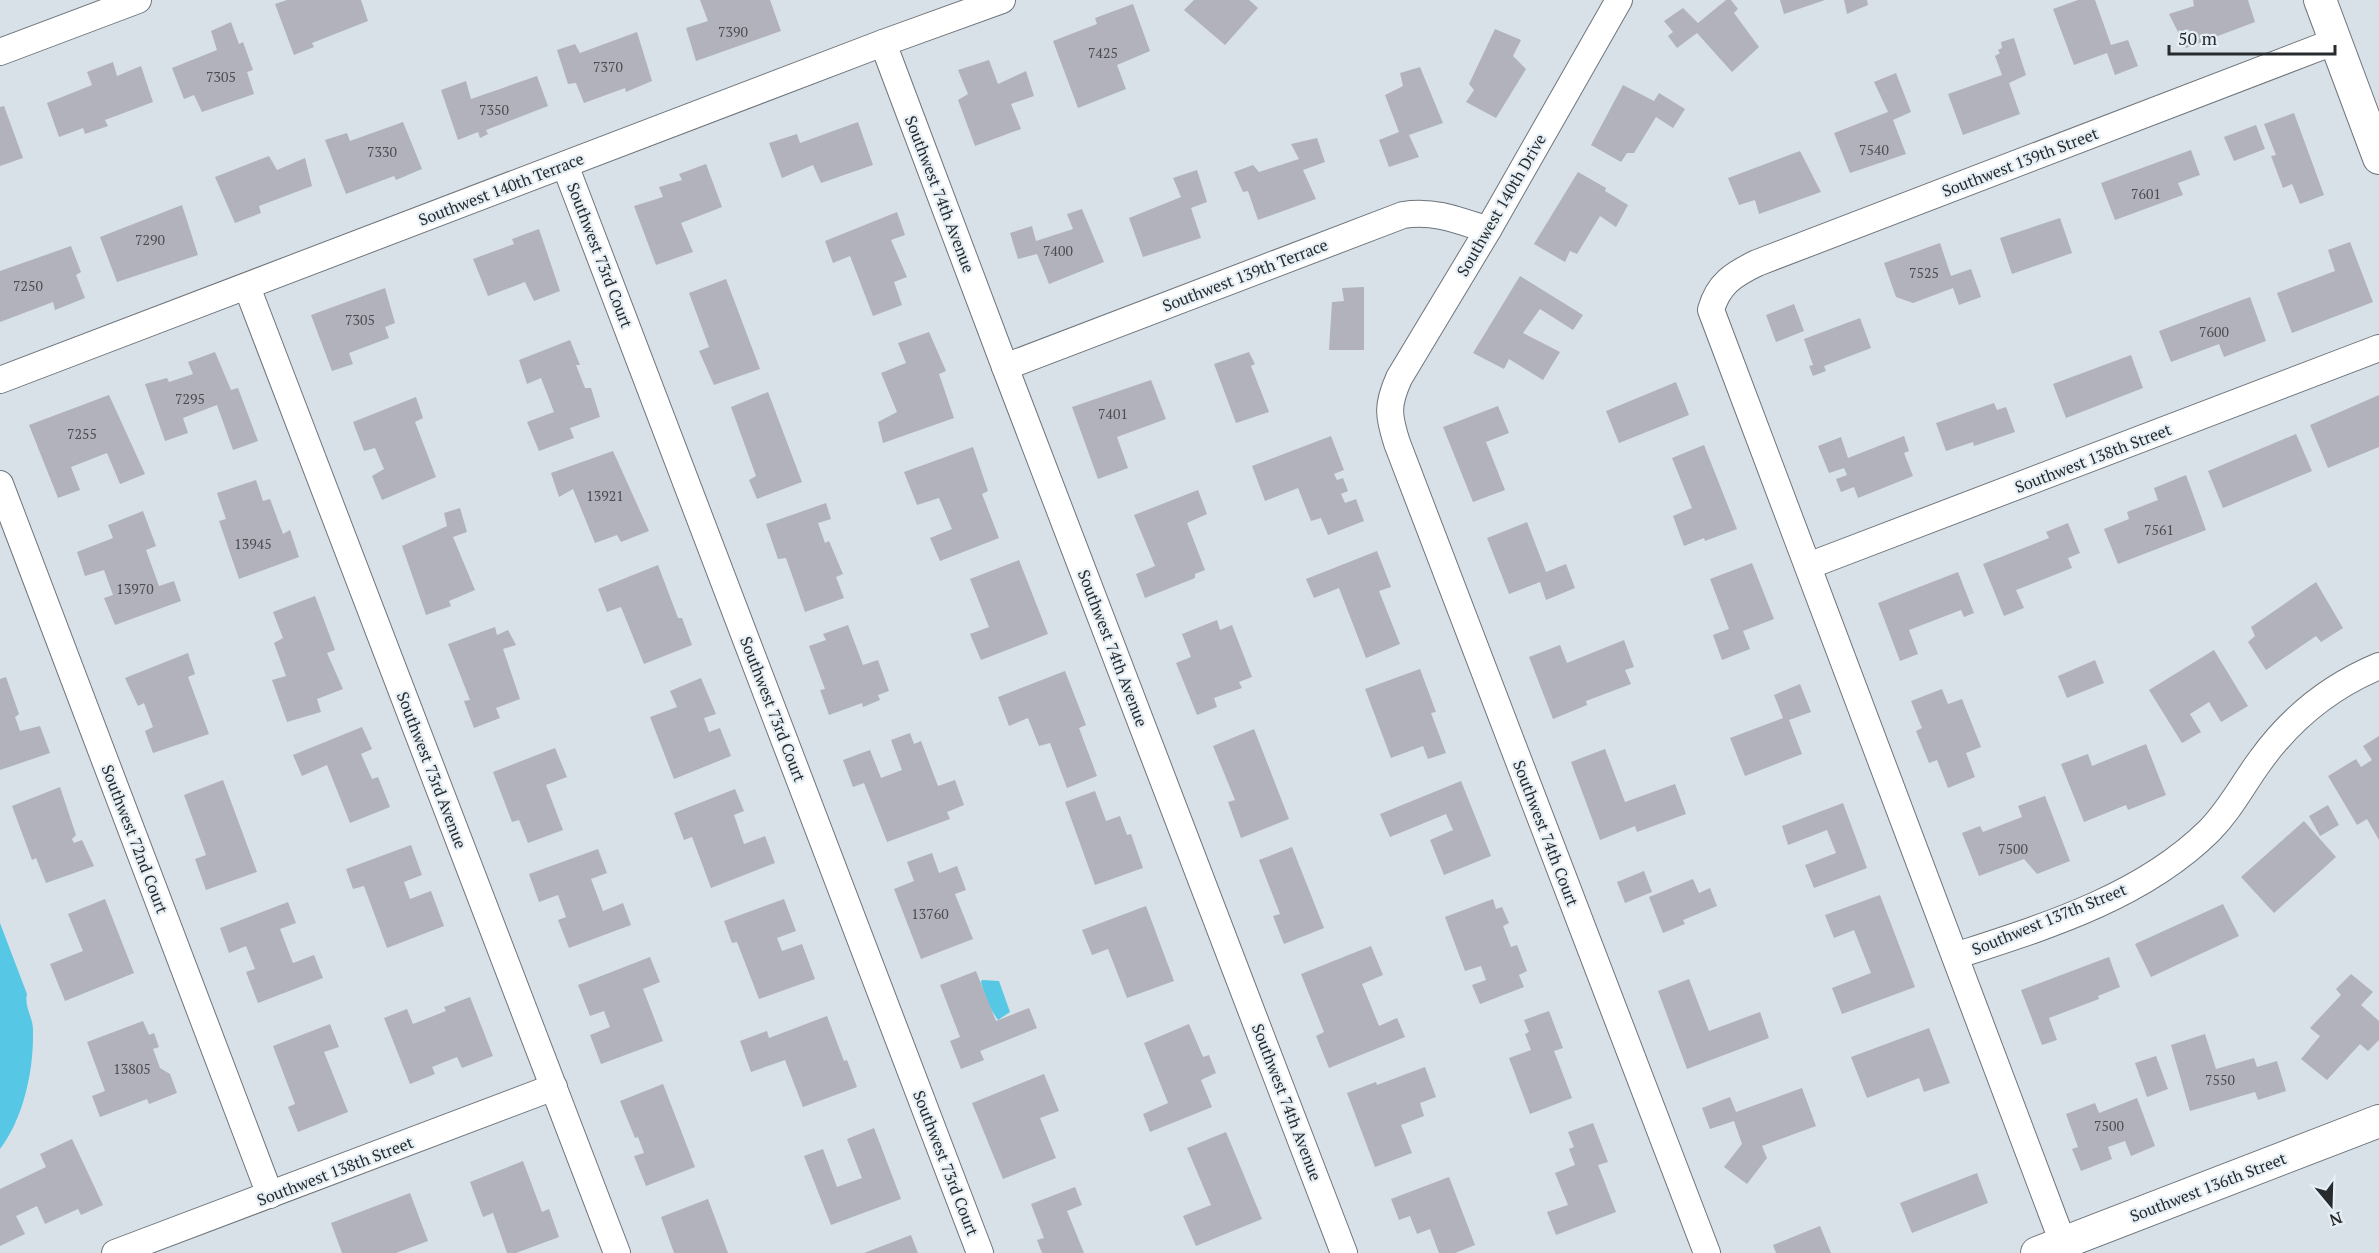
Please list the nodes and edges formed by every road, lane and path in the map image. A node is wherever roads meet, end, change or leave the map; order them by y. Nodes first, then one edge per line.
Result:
1 (138, 0) edge
2 (1002, 0) edge
3 (1619, 0) edge
4 (2320, 0) edge
5 (2336, 41) junction
6 (884, 43) junction
7 (0, 52) edge
8 (2379, 158) edge
9 (565, 165) junction
10 (1488, 230) junction
11 (247, 286) junction
12 (2379, 348) edge
13 (1005, 367) junction
14 (0, 380) edge
15 (1389, 412) joint
16 (0, 483) edge
17 (1808, 566) junction
18 (2379, 666) edge
19 (1955, 956) junction
20 (554, 1088) junction
21 (2379, 1121) edge
22 (270, 1196) junction
23 (2050, 1248) edge
24 (115, 1253) edge
25 (617, 1253) edge
26 (980, 1253) edge
27 (1344, 1253) edge
28 (1707, 1253) edge

1 - 7 street
2 - 6 street, Southwest 140th Terrace
3 - 10 street, Southwest 140th Drive
4 - 5 street
5 - 8 street
5 - 17 street, Southwest 139th Street
6 - 9 street, Southwest 140th Terrace
6 - 13 street, Southwest 74th Avenue
9 - 11 street, Southwest 140th Terrace
9 - 26 street, Southwest 73rd Court
10 - 13 street, Southwest 139th Terrace
10 - 15 street, Southwest 140th Drive
11 - 14 street, Southwest 140th Terrace
11 - 20 street, Southwest 73rd Avenue
12 - 17 street, Southwest 138th Street
13 - 27 street, Southwest 74th Avenue
15 - 28 street, Southwest 74th Court
16 - 22 street, Southwest 72nd Court
17 - 19 street
18 - 19 street, Southwest 137th Street
19 - 23 street
20 - 22 street, Southwest 138th Street
20 - 25 street, Southwest 73rd Avenue
21 - 23 street, Southwest 136th Street
22 - 24 street, Southwest 138th Street

